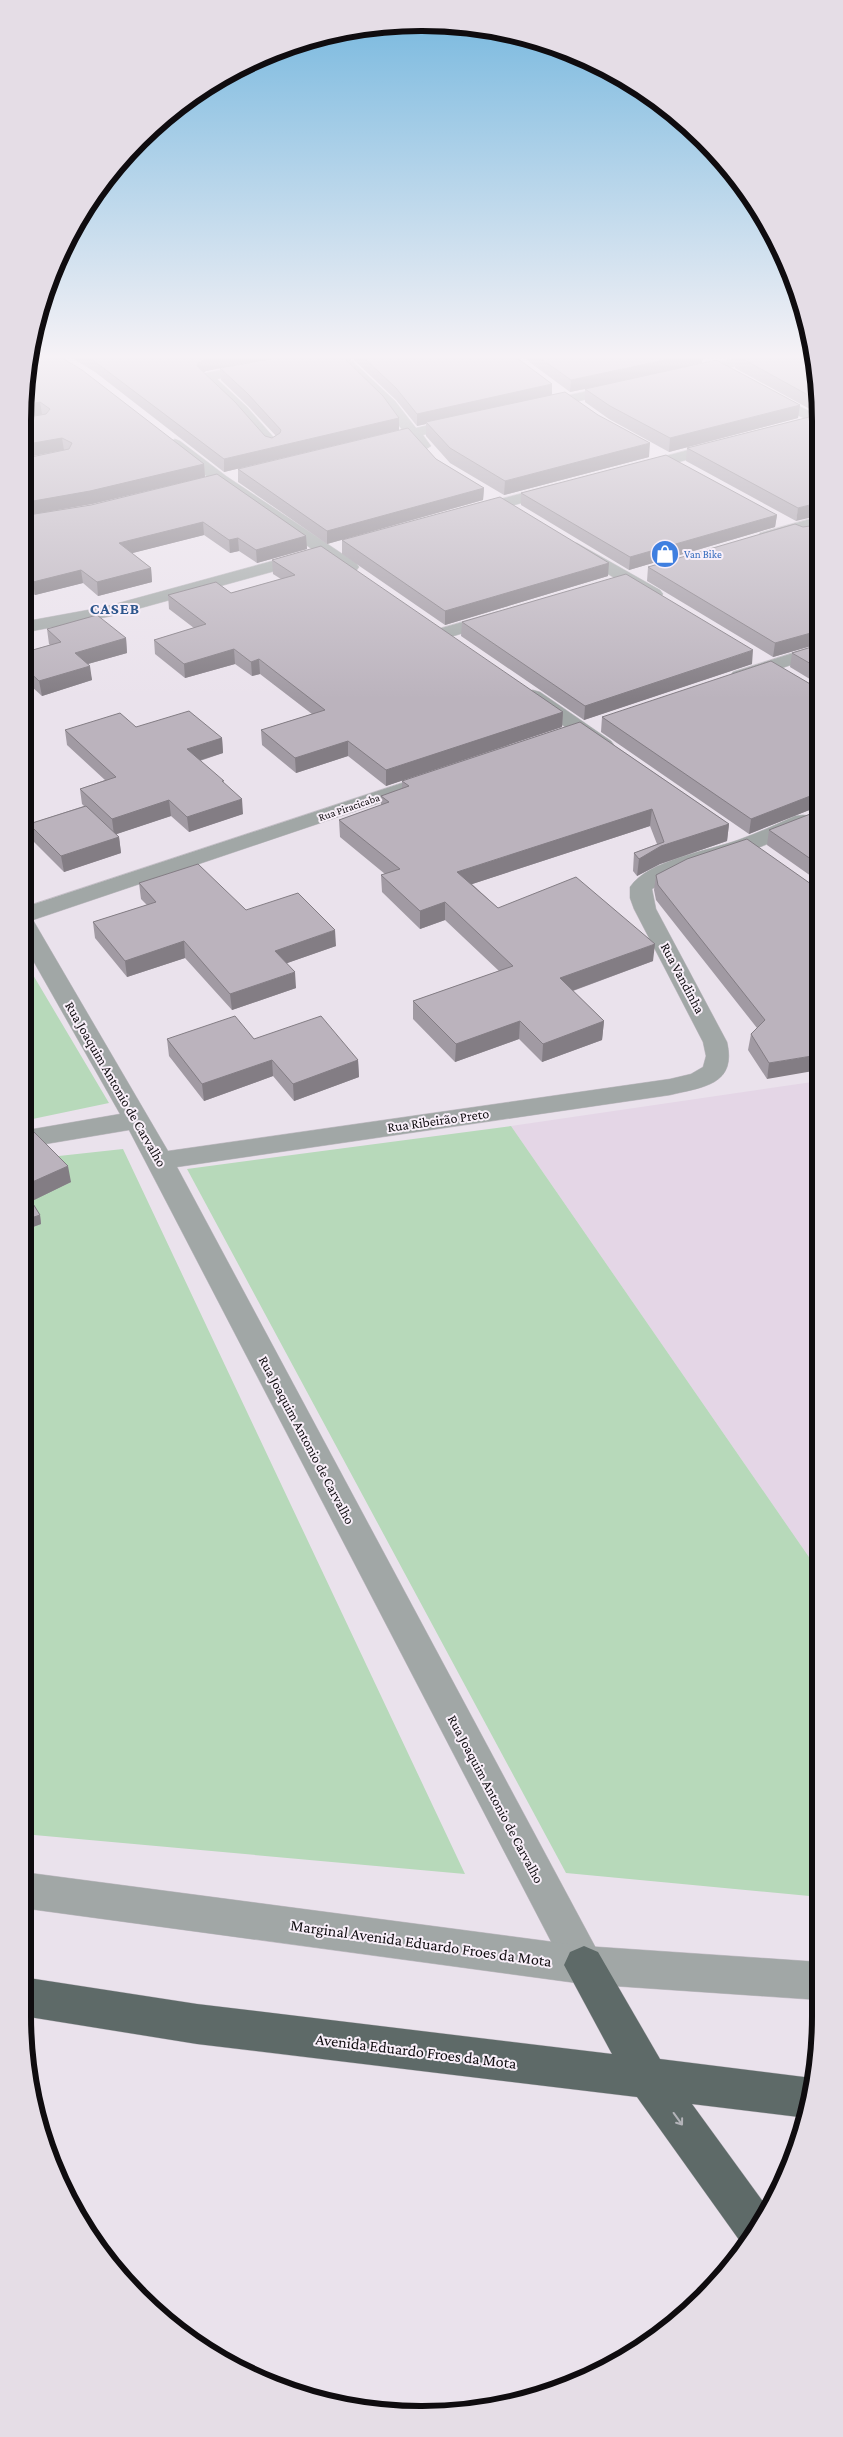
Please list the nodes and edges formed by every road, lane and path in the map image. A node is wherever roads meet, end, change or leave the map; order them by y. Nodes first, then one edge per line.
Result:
1 (211, 472) edge
2 (626, 472) edge
3 (621, 473) edge
4 (238, 474) edge
5 (220, 479) junction
6 (202, 483) edge
7 (575, 484) edge
8 (478, 490) edge
9 (501, 503) junction
10 (518, 513) edge
11 (455, 516) edge
12 (777, 520) edge
13 (812, 524) edge
14 (794, 529) junction
15 (560, 538) edge
16 (812, 539) edge
17 (748, 542) edge
18 (345, 546) edge
19 (327, 551) junction
20 (646, 572) dead end
21 (628, 577) junction
22 (366, 578) edge
23 (600, 586) edge
24 (669, 603) edge
25 (517, 610) edge
26 (428, 622) edge
27 (31, 626) edge
28 (444, 633) junction
29 (460, 644) edge
30 (812, 652) edge
31 (723, 681) edge
32 (516, 684) edge
33 (606, 720) edge
34 (571, 732) junction
35 (620, 756) edge
36 (432, 779) edge
37 (812, 817) edge
38 (740, 838) junction
39 (772, 860) edge
40 (31, 913) edge
41 (31, 936) edge
42 (714, 1071) joint
43 (137, 1120) junction
44 (31, 1138) edge
45 (160, 1161) junction
46 (31, 1891) edge
47 (584, 1965) junction
48 (812, 1981) edge
49 (31, 1997) edge
50 (649, 2080) junction
51 (803, 2097) edge
52 (752, 2222) edge

1 - 5 street
2 - 3 street
4 - 5 street
5 - 6 street
5 - 19 street
7 - 9 street
8 - 9 street
9 - 10 street
9 - 11 street
12 - 14 street
13 - 14 street
14 - 16 street
14 - 17 street
15 - 21 street
18 - 19 street
19 - 22 street
19 - 27 street
20 - 21 street
21 - 23 street
21 - 24 street
25 - 28 street
26 - 28 street
28 - 29 street
30 - 31 street
32 - 34 street
33 - 34 street
34 - 35 street
36 - 40 street, Rua Piracicaba
37 - 38 street
38 - 39 street
38 - 42 street, Rua Vandinha
41 - 43 street, Rua Joaquim Antonio de Carvalho
42 - 45 street, Rua Ribeirão Preto
43 - 44 street
43 - 45 street, Rua Joaquim Antonio de Carvalho
45 - 47 street, Rua Joaquim Antonio de Carvalho
46 - 47 street, Marginal Avenida Eduardo Froes da Mota
47 - 48 street, Marginal Avenida Eduardo Froes da Mota
47 - 50 highway
49 - 50 highway, Avenida Eduardo Froes da Mota
50 - 51 highway, Avenida Eduardo Froes da Mota
50 -> 52 highway

